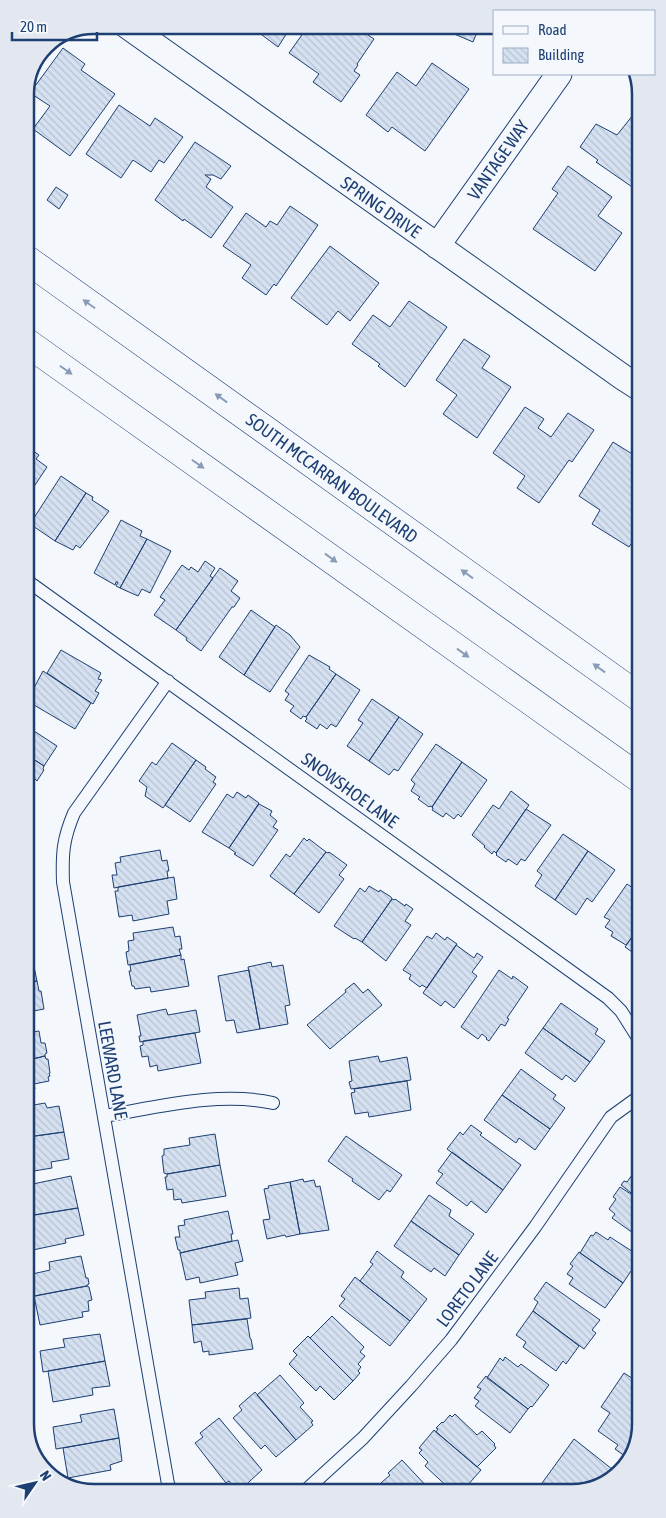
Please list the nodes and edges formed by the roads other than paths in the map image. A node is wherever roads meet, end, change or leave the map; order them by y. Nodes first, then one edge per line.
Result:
1 (139, 34) edge
2 (558, 75) edge
3 (437, 246) junction
4 (34, 265) edge
5 (34, 348) edge
6 (632, 383) edge
7 (34, 586) edge
8 (168, 681) junction
9 (632, 692) edge
10 (632, 773) edge
11 (632, 1028) edge
12 (632, 1102) edge
13 (273, 1103) dead end
14 (104, 1116) junction
15 (169, 1484) edge
16 (313, 1484) edge

1 - 3 street, SPRING DRIVE
2 - 3 street, VANTAGE WAY
3 - 6 street, SPRING DRIVE
9 -> 4 main road, SOUTH MCCARRAN BOULEVARD
5 -> 10 main road
7 - 8 lane, SNOWSHOE LANE
8 - 11 lane, SNOWSHOE LANE
8 - 14 lane, LEEWARD LANE
12 - 16 lane, LORETO LANE
13 - 14 lane
14 - 15 lane, LEEWARD LANE

